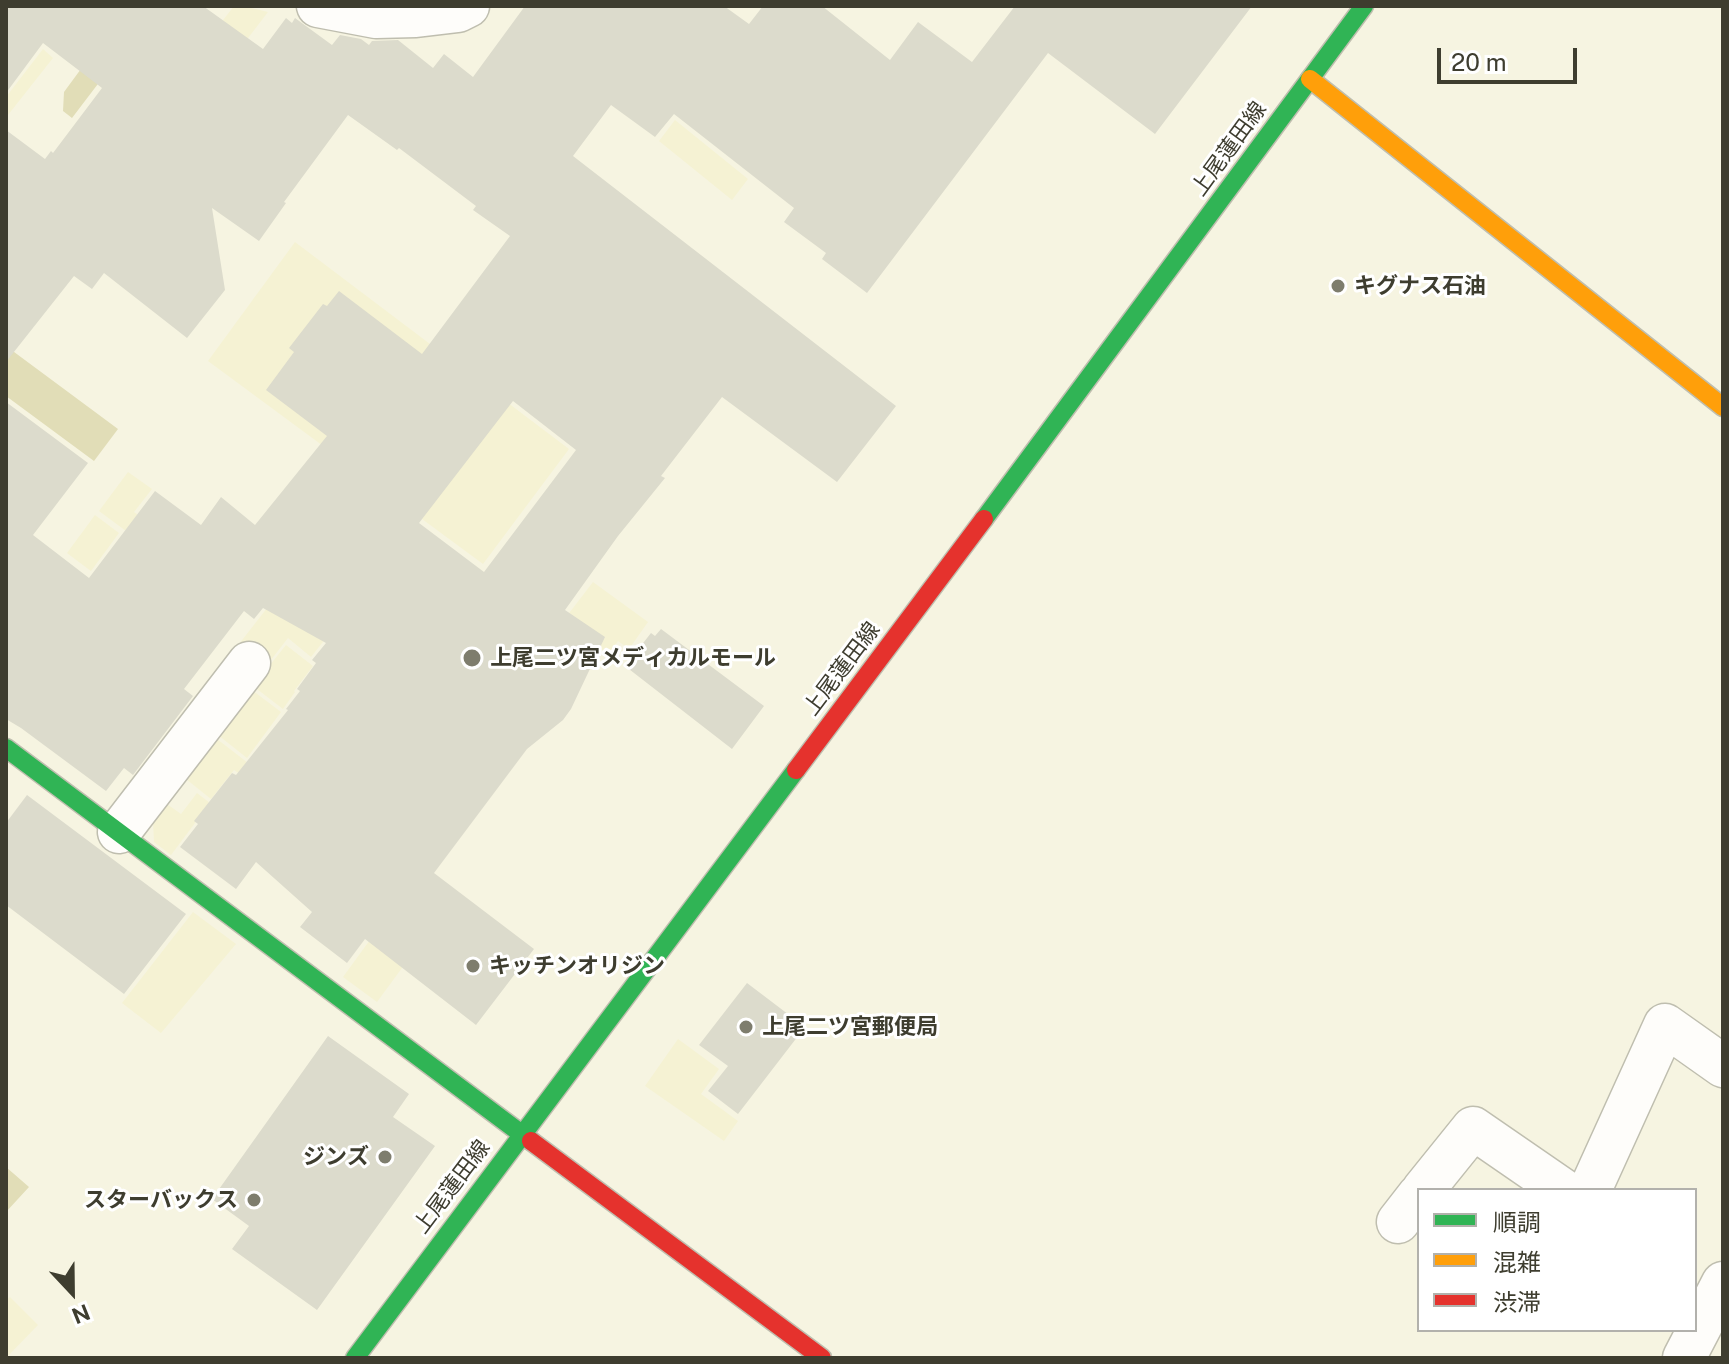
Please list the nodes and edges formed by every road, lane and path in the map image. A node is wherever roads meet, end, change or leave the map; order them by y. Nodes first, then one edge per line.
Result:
1 (318, 6) edge
2 (1364, 6) edge
3 (461, 8) edge
4 (1310, 79) junction
5 (1723, 407) edge
6 (249, 663) dead end
7 (6, 748) edge
8 (119, 832) junction
9 (1723, 1066) edge
10 (521, 1134) junction
11 (1424, 1188) edge
12 (1560, 1188) edge
13 (1591, 1188) edge
14 (1713, 1279) edge
15 (1697, 1323) edge
16 (1694, 1332) edge
17 (355, 1358) edge
18 (822, 1358) edge
19 (1684, 1358) edge

1 - 3 street
2 - 4 main road, 上尾蓮田線
4 - 5 main road
4 - 10 main road, 上尾蓮田線
6 - 8 street
7 - 8 main road
8 - 10 main road
9 - 13 street
10 - 17 main road, 上尾蓮田線
10 - 18 main road
11 - 12 street
14 - 15 street
16 - 19 street

